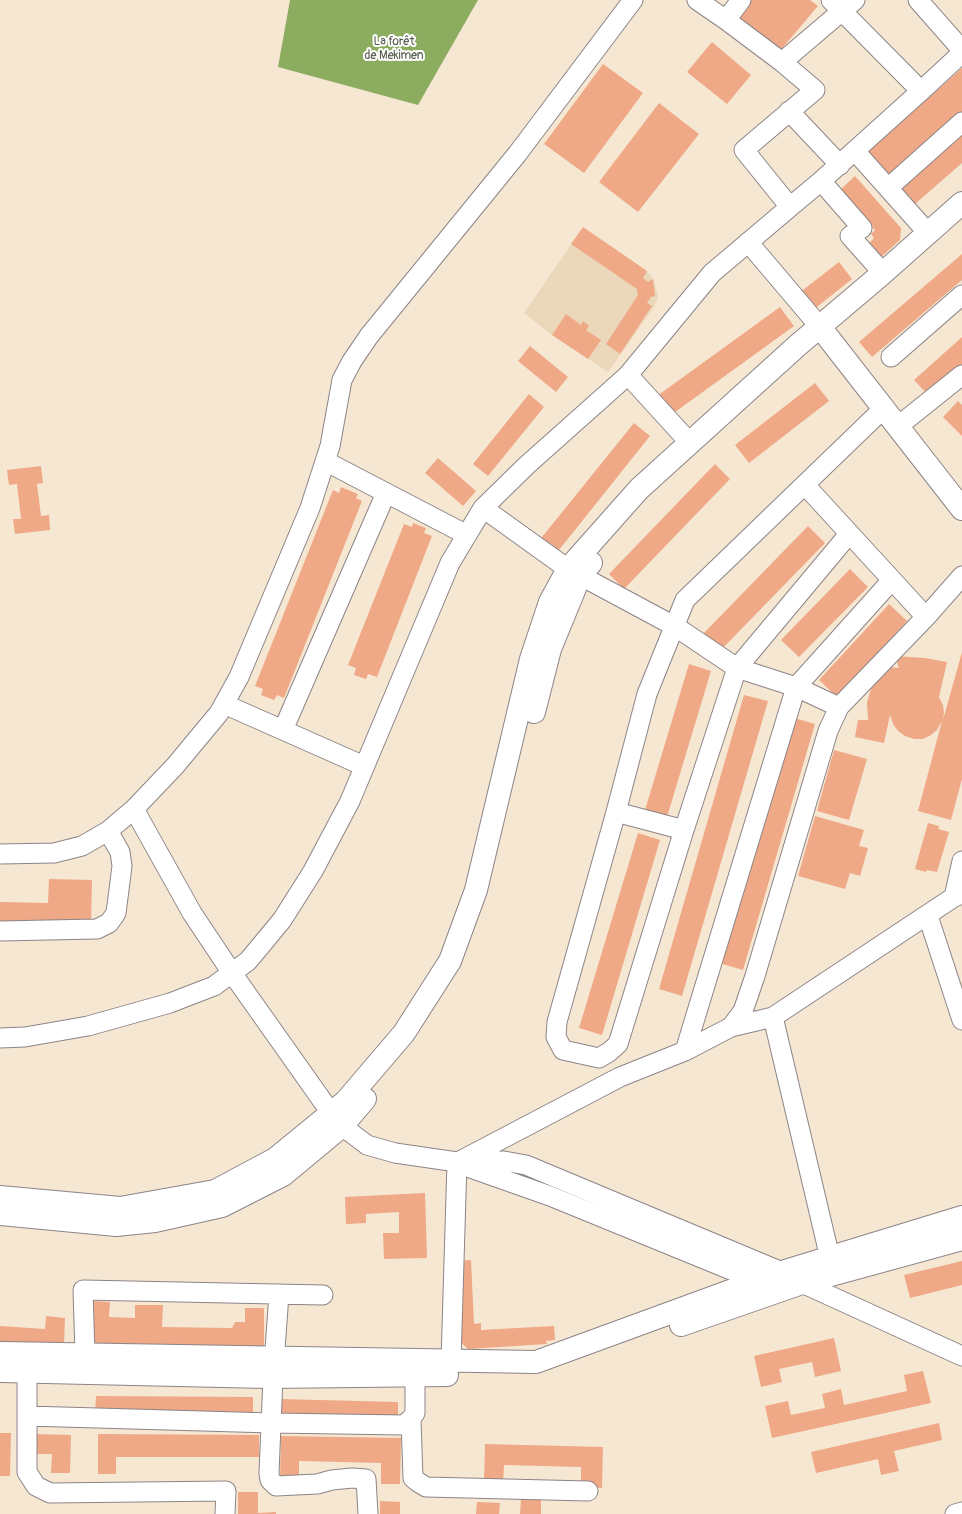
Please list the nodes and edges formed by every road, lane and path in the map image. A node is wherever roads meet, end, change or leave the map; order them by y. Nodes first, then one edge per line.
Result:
1 (633, 0) edge
2 (697, 0) edge
3 (741, 0) edge
4 (918, 0) edge
5 (843, 4) edge
6 (726, 20) junction
7 (962, 52) edge
8 (782, 62) junction
9 (921, 91) junction
10 (789, 111) junction
11 (962, 122) edge
12 (855, 151) junction
13 (840, 165) junction
14 (821, 181) junction
15 (888, 188) junction
16 (962, 203) edge
17 (790, 206) junction
18 (962, 221) edge
19 (928, 233) junction
20 (748, 242) junction
21 (883, 273) junction
22 (962, 295) edge
23 (823, 332) junction
24 (891, 357) dead end
25 (628, 375) junction
26 (962, 375) edge
27 (883, 409) junction
28 (897, 427) junction
29 (690, 443) junction
30 (325, 461) junction
31 (805, 485) junction
32 (386, 493) junction
33 (483, 508) junction
34 (962, 509) edge
35 (849, 534) junction
36 (467, 535) junction
37 (574, 572) junction
38 (962, 576) edge
39 (892, 580) junction
40 (926, 617) junction
41 (676, 626) junction
42 (737, 668) junction
43 (796, 687) junction
44 (224, 704) junction
45 (839, 707) junction
46 (283, 730) junction
47 (364, 766) junction
48 (134, 809) junction
49 (616, 812) junction
50 (684, 830) junction
51 (108, 831) junction
52 (0, 854) edge
53 (962, 861) edge
54 (958, 896) edge
55 (928, 916) junction
56 (0, 931) edge
57 (232, 972) junction
58 (773, 1017) junction
59 (962, 1020) edge
60 (731, 1027) junction
61 (0, 1038) edge
62 (685, 1051) junction
63 (609, 1052) junction
64 (620, 1077) junction
65 (336, 1119) junction
66 (456, 1162) junction
67 (0, 1197) edge
68 (0, 1214) edge
69 (962, 1217) edge
70 (962, 1238) edge
71 (830, 1258) junction
72 (782, 1272) junction
73 (758, 1281) junction
74 (802, 1283) junction
75 (279, 1294) junction
76 (323, 1295) dead end
77 (0, 1354) edge
78 (85, 1355) junction
79 (962, 1356) edge
80 (451, 1361) junction
81 (274, 1367) junction
82 (0, 1372) edge
83 (27, 1372) junction
84 (415, 1376) junction
85 (27, 1416) junction
86 (411, 1419) junction
87 (272, 1423) junction
88 (588, 1491) dead end
89 (962, 1512) edge
90 (225, 1514) edge
91 (368, 1514) edge
92 (955, 1514) edge

1 - 30 street
2 - 6 street
3 - 6 street
4 - 7 street
5 - 8 street
5 - 9 street
6 - 8 street
7 - 9 street
8 - 10 street
9 - 12 street
10 - 13 street
10 - 17 street
11 - 15 street
12 - 13 street
12 - 15 street
13 - 14 street
14 - 17 street
14 - 21 street
15 - 19 street
16 - 19 main road
17 - 20 street
18 - 23 main road
19 - 21 main road
20 - 23 street
20 - 25 street
21 - 23 main road
22 - 24 street
23 - 27 main road
23 - 29 main road
23 - 37 main road
25 - 29 street
25 - 33 street
26 - 28 street
27 - 28 main road
27 - 31 street
28 - 34 main road
29 - 37 main road
30 - 32 street
30 - 44 street
31 - 35 street
31 - 41 street
32 - 36 street
32 - 46 street
33 - 36 street
33 - 37 street
35 - 39 street
35 - 42 street
36 - 47 street
37 - 41 street
37 - 65 main road
38 - 40 street
39 - 40 street
39 - 43 street
40 - 45 street
41 - 42 street
41 - 49 street
42 - 43 street
42 - 50 street
43 - 45 street
43 - 62 street
44 - 46 street
44 - 48 street
45 - 60 street
46 - 47 street
47 - 57 street
48 - 51 street
48 - 57 street
49 - 50 street
49 - 63 street
50 - 63 street
51 - 52 street
51 - 56 street
53 - 54 street
54 - 55 street
55 - 58 street
55 - 59 street
57 - 61 street
57 - 65 street
58 - 60 street
58 - 71 street
60 - 62 street
62 - 64 street
63 - 64 street
64 - 66 street
65 - 66 street
65 - 67 main road
65 - 68 main road
66 - 72 street
66 - 73 street
66 - 80 street
69 - 71 main road
70 - 74 main road
71 - 72 main road
72 - 73 main road
72 - 74 street
73 - 74 street
73 - 80 main road
74 - 79 street
74 - 84 main road
75 - 76 street
75 - 78 street
75 - 81 street
77 - 78 main road
78 - 81 main road
80 - 81 main road
81 - 83 main road
81 - 84 main road
81 - 87 street
82 - 83 main road
83 - 85 street
84 - 86 street
85 - 87 street
85 - 90 street
86 - 87 street
86 - 88 street
87 - 91 street
89 - 92 street

